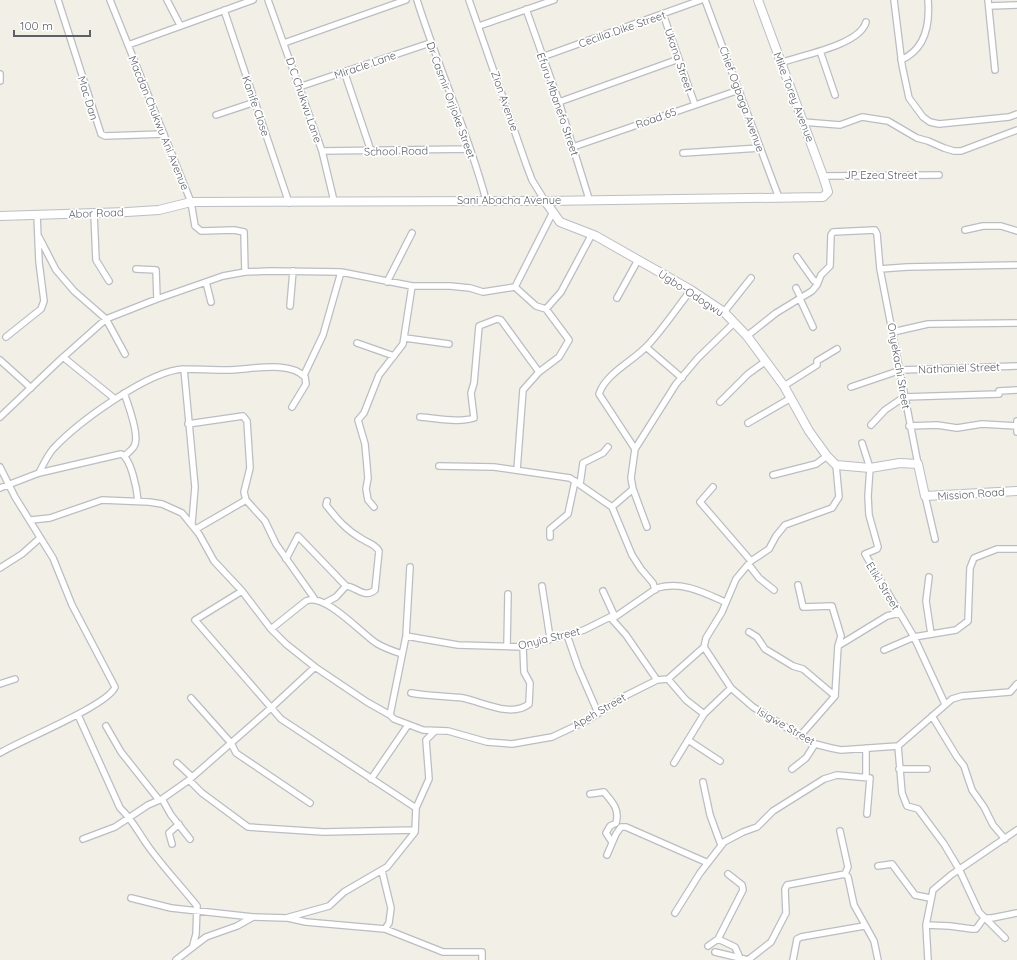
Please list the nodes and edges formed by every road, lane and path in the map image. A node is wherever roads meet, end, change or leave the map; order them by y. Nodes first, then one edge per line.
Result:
1 (58, 0) edge
2 (110, 0) edge
3 (167, 0) edge
4 (253, 0) edge
5 (268, 0) edge
6 (406, 0) edge
7 (417, 0) edge
8 (469, 0) edge
9 (554, 0) edge
10 (701, 0) edge
11 (705, 0) edge
12 (758, 0) edge
13 (894, 0) edge
14 (928, 0) edge
15 (989, 3) edge
16 (1017, 5) edge
17 (224, 10) junction
18 (526, 10) junction
19 (663, 14) junction
20 (866, 22) dead end
21 (180, 25) junction
22 (479, 26) junction
23 (284, 43) junction
24 (430, 43) junction
25 (128, 45) junction
26 (820, 51) junction
27 (542, 57) junction
28 (679, 59) junction
29 (901, 60) junction
30 (780, 63) junction
31 (995, 70) dead end
32 (344, 71) junction
33 (0, 74) edge
34 (0, 81) edge
35 (299, 87) junction
36 (739, 90) junction
37 (836, 95) dead end
38 (255, 102) junction
39 (559, 102) junction
40 (695, 105) junction
41 (1017, 114) edge
42 (216, 115) dead end
43 (803, 122) junction
44 (1017, 130) edge
45 (164, 134) junction
46 (573, 147) junction
47 (760, 148) junction
48 (469, 149) junction
49 (322, 151) junction
50 (371, 151) junction
51 (683, 153) dead end
52 (939, 175) dead end
53 (823, 176) junction
54 (827, 195) joint
55 (779, 198) junction
56 (486, 200) junction
57 (589, 200) junction
58 (544, 201) junction
59 (191, 202) junction
60 (289, 202) junction
61 (334, 202) junction
62 (553, 212) junction
63 (37, 214) junction
64 (94, 214) junction
65 (0, 216) edge
66 (965, 230) dead end
67 (1017, 231) edge
68 (412, 233) dead end
69 (592, 234) junction
70 (39, 237) junction
71 (797, 257) dead end
72 (638, 260) junction
73 (1017, 260) edge
74 (1017, 265) edge
75 (136, 269) dead end
76 (880, 269) junction
77 (1017, 270) edge
78 (293, 271) junction
79 (245, 272) junction
80 (341, 272) junction
81 (751, 278) dead end
82 (109, 281) dead end
83 (818, 281) junction
84 (206, 282) junction
85 (387, 282) junction
86 (412, 286) junction
87 (515, 287) junction
88 (796, 288) dead end
89 (691, 290) junction
90 (617, 298) dead end
91 (801, 298) junction
92 (157, 299) junction
93 (211, 302) dead end
94 (290, 306) dead end
95 (546, 309) junction
96 (724, 312) junction
97 (106, 319) junction
98 (734, 323) junction
99 (1017, 323) edge
100 (813, 327) dead end
101 (893, 332) junction
102 (747, 336) junction
103 (6, 337) dead end
104 (405, 338) junction
105 (357, 343) dead end
106 (449, 344) dead end
107 (646, 348) junction
108 (837, 350) dead end
109 (125, 354) dead end
110 (394, 356) junction
111 (63, 357) junction
112 (0, 360) edge
113 (766, 361) junction
114 (1017, 366) edge
115 (184, 368) junction
116 (901, 370) junction
117 (539, 372) junction
118 (304, 375) junction
119 (682, 378) junction
120 (784, 386) junction
121 (851, 387) dead end
122 (31, 388) junction
123 (1017, 390) edge
124 (124, 394) junction
125 (906, 397) junction
126 (791, 398) junction
127 (115, 399) junction
128 (720, 402) dead end
129 (292, 407) dead end
130 (0, 417) edge
131 (420, 417) dead end
132 (1017, 421) edge
133 (748, 423) dead end
134 (188, 424) junction
135 (871, 425) dead end
136 (909, 426) junction
137 (1017, 426) edge
138 (1017, 432) edge
139 (862, 443) dead end
140 (608, 447) dead end
141 (635, 449) junction
142 (125, 456) junction
143 (827, 456) junction
144 (834, 464) junction
145 (918, 464) junction
146 (439, 466) dead end
147 (0, 467) edge
148 (870, 468) junction
149 (517, 470) junction
150 (39, 473) junction
151 (773, 475) dead end
152 (577, 483) junction
153 (8, 484) junction
154 (714, 487) dead end
155 (0, 488) edge
156 (633, 489) junction
157 (1017, 491) edge
158 (925, 496) junction
159 (246, 500) junction
160 (138, 501) junction
161 (327, 501) dead end
162 (195, 503) junction
163 (374, 507) dead end
164 (612, 507) junction
165 (182, 513) junction
166 (31, 520) junction
167 (192, 523) junction
168 (647, 527) dead end
169 (196, 529) junction
170 (550, 537) dead end
171 (40, 538) junction
172 (935, 539) dead end
173 (1017, 549) edge
174 (286, 559) junction
175 (750, 563) junction
176 (0, 568) edge
177 (410, 568) dead end
178 (929, 577) dead end
179 (798, 585) dead end
180 (346, 586) junction
181 (542, 586) dead end
182 (655, 590) junction
183 (774, 590) dead end
184 (242, 591) junction
185 (602, 591) dead end
186 (508, 594) dead end
187 (314, 598) junction
188 (725, 602) junction
189 (325, 603) junction
190 (899, 613) junction
191 (612, 617) junction
192 (271, 629) junction
193 (749, 632) dead end
194 (931, 634) junction
195 (567, 635) junction
196 (406, 636) junction
197 (914, 637) junction
198 (550, 638) junction
199 (507, 646) junction
200 (838, 646) junction
201 (523, 647) junction
202 (704, 647) junction
203 (884, 650) dead end
204 (402, 654) junction
205 (315, 667) junction
206 (15, 679) dead end
207 (668, 679) junction
208 (657, 680) junction
209 (0, 684) edge
210 (1017, 684) edge
211 (731, 688) junction
212 (411, 693) dead end
213 (835, 696) junction
214 (192, 698) dead end
215 (945, 704) junction
216 (272, 707) junction
217 (598, 713) junction
218 (704, 714) junction
219 (78, 715) junction
220 (390, 715) junction
221 (932, 716) junction
222 (106, 726) dead end
223 (408, 726) junction
224 (435, 732) junction
225 (800, 736) junction
226 (688, 740) junction
227 (231, 743) junction
228 (815, 744) junction
229 (898, 746) junction
230 (866, 748) junction
231 (0, 753) edge
232 (720, 762) dead end
233 (177, 763) dead end
234 (674, 763) dead end
235 (792, 769) dead end
236 (898, 769) junction
237 (927, 769) dead end
238 (866, 777) junction
239 (190, 778) junction
240 (371, 779) junction
241 (703, 782) dead end
242 (590, 794) dead end
243 (160, 800) junction
244 (310, 802) dead end
245 (416, 808) junction
246 (867, 814) dead end
247 (131, 818) junction
248 (179, 824) junction
249 (415, 830) junction
250 (1017, 830) edge
251 (840, 831) dead end
252 (190, 838) dead end
253 (83, 839) dead end
254 (1005, 839) junction
255 (612, 842) junction
256 (172, 844) dead end
257 (722, 845) junction
258 (607, 855) dead end
259 (708, 863) junction
260 (878, 866) dead end
261 (959, 869) junction
262 (382, 871) junction
263 (728, 874) dead end
264 (845, 874) junction
265 (131, 898) dead end
266 (930, 898) junction
267 (198, 911) junction
268 (675, 913) dead end
269 (1017, 913) edge
270 (302, 914) junction
271 (253, 917) junction
272 (286, 918) junction
273 (984, 918) junction
274 (306, 922) junction
275 (926, 925) junction
276 (864, 926) junction
277 (385, 929) junction
278 (1005, 938) dead end
279 (718, 939) junction
280 (193, 946) junction
281 (708, 946) dead end
282 (715, 952) dead end
283 (740, 958) junction
284 (176, 960) edge
285 (482, 960) edge
286 (748, 960) edge
287 (793, 960) edge
288 (878, 960) edge
289 (928, 960) edge

1 - 45 street, Mac Dan
2 - 25 street, Macdan Chukwu Ani Avenue
3 - 21 street
4 - 17 street
5 - 23 street, D C Chukwu Lane
6 - 23 street
7 - 24 street, Dr Casmir Orjioke Street
8 - 22 street, Zion Avenue
9 - 18 street
10 - 19 street, Cecilia Dike Street
11 - 36 street, Chief Ogbaga Avenue
12 - 30 street, Mike Torey Avenue
13 - 29 street
14 - 29 street
15 - 16 street
15 - 31 street
17 - 21 street
17 - 38 street, Kanife Close
18 - 22 street
18 - 27 street, Efuru Mbanefo Street
19 - 27 street, Cecilia Dike Street
19 - 28 street, Ukana Street
20 - 26 street
21 - 25 street
22 - 58 street, Zion Avenue
23 - 35 street, D C Chukwu Lane
24 - 32 street, Miracle Lane
24 - 48 street, Dr Casmir Orjioke Street
25 - 45 street, Macdan Chukwu Ani Avenue
26 - 30 street
26 - 37 street
27 - 39 street, Efuru Mbanefo Street
28 - 39 street
28 - 40 street, Ukana Street
29 - 41 street
30 - 43 street, Mike Torey Avenue
32 - 35 street, Miracle Lane
32 - 50 street
33 - 34 street
35 - 49 street, D C Chukwu Lane
36 - 40 street, Road 65
36 - 47 street, Chief Ogbaga Avenue
38 - 42 street
38 - 60 street, Kanife Close
39 - 46 street, Efuru Mbanefo Street
40 - 46 street, Road 65
43 - 44 street
43 - 53 street, Mike Torey Avenue
45 - 59 street, Macdan Chukwu Ani Avenue
46 - 57 street, Efuru Mbanefo Street
47 - 51 street
47 - 55 street, Chief Ogbaga Avenue
48 - 50 street, School Road
48 - 56 street, Dr Casmir Orjioke Street
49 - 50 street, School Road
49 - 61 street, D C Chukwu Lane
52 - 53 street, JP Ezea Street
53 - 54 street, Mike Torey Avenue
54 - 55 street, Sani Abacha Avenue
55 - 57 street, Sani Abacha Avenue
56 - 58 street, Sani Abacha Avenue
56 - 61 street, Sani Abacha Avenue
57 - 58 street, Sani Abacha Avenue
58 - 62 street, Ugbo-Odogwu
59 - 60 street, Sani Abacha Avenue
59 - 64 street, Abor Road
59 - 79 street, Macdan Chukwu Ani Avenue
60 - 61 street, Sani Abacha Avenue
62 - 69 street, Ugbo-Odogwu
62 - 87 street
63 - 64 street, Abor Road
63 - 65 street, Abor Road
63 - 70 street
64 - 82 street
66 - 67 street
68 - 85 street
69 - 72 street, Ugbo-Odogwu
69 - 95 street
70 - 97 street
70 - 103 street
71 - 83 street
72 - 89 street, Ugbo-Odogwu
72 - 90 street
73 - 74 street
74 - 76 street
74 - 77 street
75 - 92 street
76 - 83 street, Onyekachi Street
76 - 101 street, Onyekachi Street
78 - 79 street
78 - 80 street
78 - 94 street
79 - 84 street
80 - 85 street
80 - 118 street
81 - 96 street
83 - 91 street
84 - 92 street
84 - 93 street
85 - 86 street
86 - 87 street
86 - 104 street
87 - 95 street
88 - 91 street
89 - 96 street, Ugbo-Odogwu
89 - 107 street
91 - 100 street
91 - 102 street
92 - 97 street
95 - 117 street
96 - 98 street, Ugbo-Odogwu
97 - 109 street
97 - 111 street
98 - 102 street, Ugbo-Odogwu
98 - 119 street
99 - 101 street
101 - 116 street, Onyekachi Street
102 - 113 street, Ugbo-Odogwu
104 - 106 street
104 - 110 street
105 - 110 street
107 - 119 street
107 - 141 street
108 - 120 street
110 - 163 street
111 - 122 street
111 - 127 street
112 - 122 street
113 - 120 street, Ugbo-Odogwu
113 - 128 street
114 - 116 street, Nathaniel Street
115 - 118 street
115 - 124 street
115 - 134 street
116 - 121 street, Nathaniel Street
116 - 125 street, Onyekachi Street
117 - 131 street
117 - 149 street
118 - 129 street
119 - 141 street
120 - 126 street, Ugbo-Odogwu
122 - 130 street
123 - 125 street
124 - 127 street
124 - 142 street
125 - 135 street
125 - 136 street, Onyekachi Street
126 - 133 street
126 - 143 street, Ugbo-Odogwu
127 - 150 street
132 - 137 street
134 - 159 street
134 - 162 street
136 - 137 street
136 - 145 street, Onyekachi Street
137 - 138 street
139 - 148 street
140 - 152 street
141 - 156 street
142 - 150 street
142 - 160 street
143 - 144 street, Ugbo-Odogwu
143 - 151 street
144 - 148 street
144 - 175 street
145 - 148 street
145 - 158 street, Mission Road
146 - 149 street
147 - 153 street
148 - 190 street, Etiki Street
149 - 152 street
150 - 153 street
152 - 164 street
152 - 170 street
153 - 155 street
153 - 166 street
154 - 175 street
156 - 164 street
156 - 168 street
157 - 158 street, Mission Road
158 - 172 street
159 - 169 street
159 - 174 street
160 - 165 street
160 - 166 street
161 - 180 street
162 - 165 street
162 - 167 street
164 - 182 street
165 - 167 street, Apeh Street
166 - 171 street
167 - 169 street, Apeh Street
169 - 184 street, Apeh Street
171 - 176 street
171 - 219 street
173 - 194 street
174 - 180 street
174 - 187 street
175 - 183 street
175 - 188 street
177 - 196 street
178 - 194 street
179 - 200 street
180 - 189 street
181 - 198 street
182 - 188 street, Onyia Street
182 - 191 street, Onyia Street
184 - 192 street, Apeh Street
184 - 216 street
185 - 191 street
186 - 199 street
187 - 189 street
187 - 192 street
188 - 202 street
189 - 204 street
190 - 197 street, Etiki Street
190 - 200 street
191 - 195 street, Onyia Street
191 - 208 street
192 - 205 street, Apeh Street
193 - 213 street
194 - 197 street
195 - 198 street, Onyia Street
195 - 217 street
196 - 199 street, Onyia Street
196 - 204 street
197 - 203 street
197 - 215 street, Etiki Street
198 - 201 street, Onyia Street
199 - 201 street, Onyia Street
200 - 213 street
201 - 212 street
202 - 207 street
202 - 211 street, Isigwe Street
204 - 220 street
205 - 216 street
205 - 220 street, Apeh Street
206 - 209 street
207 - 208 street, Apeh Street
207 - 218 street
208 - 217 street, Apeh Street
210 - 215 street
211 - 218 street
211 - 225 street, Isigwe Street
213 - 225 street
214 - 227 street
215 - 221 street
216 - 227 street
216 - 240 street
217 - 224 street, Apeh Street
218 - 226 street
219 - 231 street
219 - 247 street
220 - 223 street, Apeh Street
221 - 229 street
221 - 254 street
222 - 243 street
223 - 224 street, Apeh Street
223 - 240 street
224 - 245 street
225 - 228 street, Isigwe Street
226 - 232 street
226 - 234 street
227 - 239 street
227 - 244 street
228 - 230 street, Isigwe Street
228 - 235 street
229 - 230 street, Isigwe Street
229 - 236 street
230 - 238 street
233 - 239 street
236 - 237 street
236 - 261 street
238 - 246 street
238 - 257 street
239 - 243 street
239 - 249 street
240 - 245 street
241 - 257 street
242 - 255 street
243 - 247 street
243 - 248 street
245 - 249 street
247 - 253 street
247 - 267 street
248 - 252 street
248 - 256 street
249 - 262 street
250 - 254 street
251 - 264 street
254 - 261 street
255 - 258 street
255 - 259 street
257 - 259 street
259 - 268 street
260 - 266 street
261 - 266 street
261 - 273 street
262 - 270 street
262 - 277 street
263 - 279 street
264 - 276 street
264 - 286 street
265 - 267 street
266 - 275 street
267 - 271 street
267 - 280 street
269 - 273 street
270 - 272 street
270 - 274 street
271 - 272 street
271 - 280 street
272 - 274 street
273 - 275 street
273 - 278 street
274 - 277 street
275 - 289 street
276 - 287 street
276 - 288 street
277 - 285 street
279 - 281 street
279 - 283 street
280 - 284 street
282 - 283 street
283 - 286 street

